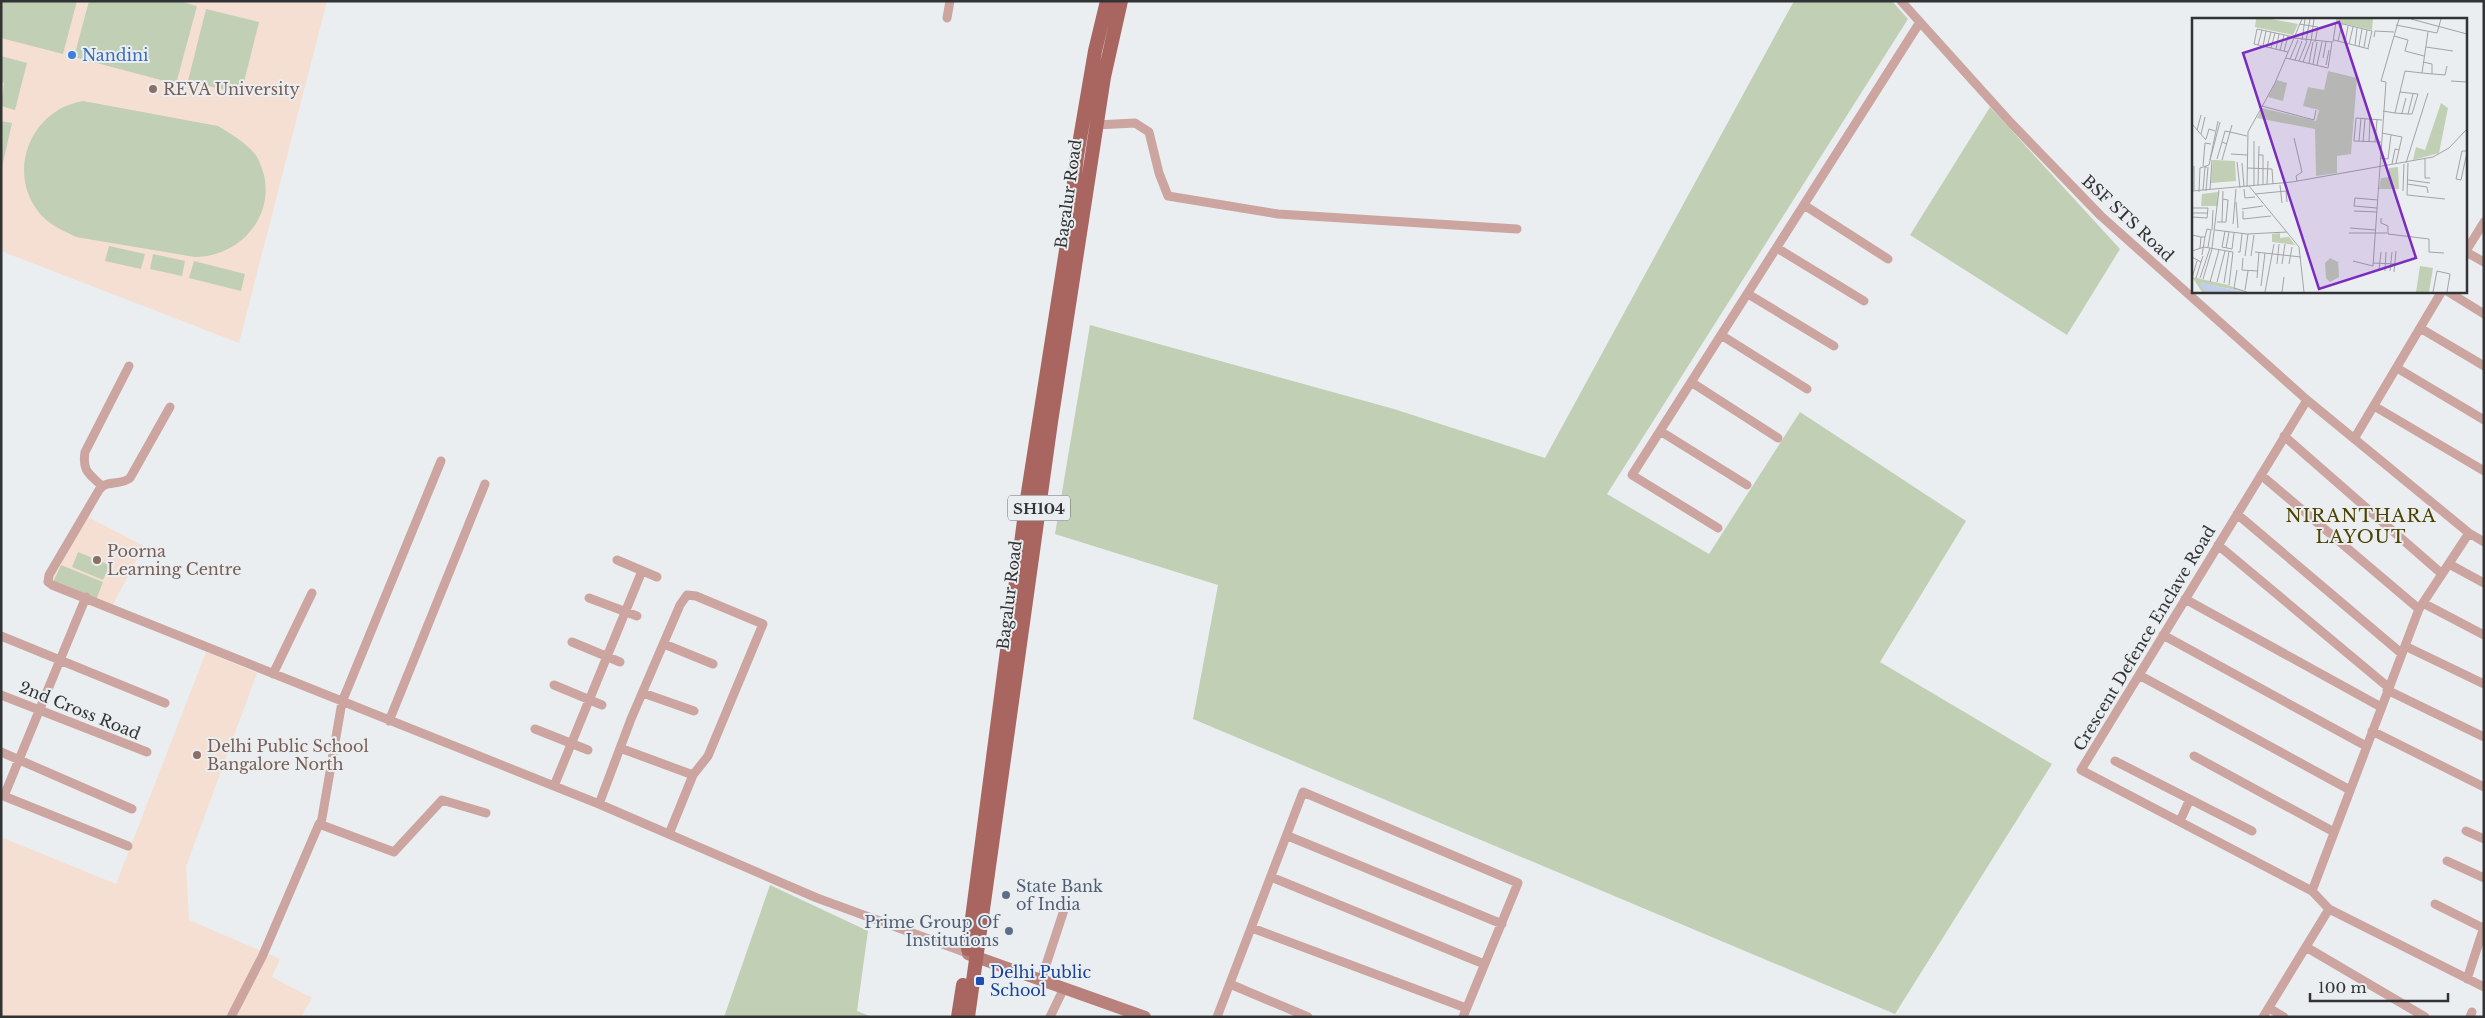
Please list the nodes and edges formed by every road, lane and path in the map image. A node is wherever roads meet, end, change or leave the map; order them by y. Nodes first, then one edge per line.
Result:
1 (950, 1) edge
2 (1107, 1) edge
3 (1121, 1) edge
4 (1901, 1) edge
5 (947, 18) dead end
6 (1920, 22) junction
7 (1096, 125) junction
8 (1804, 205) junction
9 (2484, 222) edge
10 (1517, 229) dead end
11 (1777, 248) junction
12 (2468, 248) edge
13 (2468, 252) edge
14 (1888, 259) dead end
15 (2484, 262) edge
16 (2441, 292) edge
17 (2449, 292) edge
18 (1748, 294) junction
19 (1864, 301) dead end
20 (2484, 314) edge
21 (2420, 328) junction
22 (1721, 335) junction
23 (1834, 346) dead end
24 (129, 366) dead end
25 (2484, 366) edge
26 (2397, 368) junction
27 (1691, 382) junction
28 (1807, 389) dead end
29 (2307, 400) junction
30 (2374, 406) junction
31 (170, 407) dead end
32 (2484, 420) edge
33 (1660, 431) junction
34 (2284, 436) junction
35 (1778, 438) dead end
36 (2354, 439) junction
37 (440, 461) dead end
38 (2484, 471) edge
39 (2260, 475) junction
40 (485, 484) dead end
41 (1747, 485) dead end
42 (102, 486) junction
43 (2237, 514) junction
44 (1718, 528) dead end
45 (2469, 533) junction
46 (2483, 541) edge
47 (2218, 546) junction
48 (617, 560) dead end
49 (2449, 564) junction
50 (1023, 570) junction
51 (642, 571) junction
52 (2442, 574) junction
53 (657, 577) dead end
54 (2484, 582) edge
55 (312, 593) dead end
56 (86, 597) junction
57 (589, 598) dead end
58 (2185, 599) junction
59 (2421, 606) junction
60 (625, 611) junction
61 (637, 616) dead end
62 (2163, 635) junction
63 (2484, 635) edge
64 (1, 636) edge
65 (572, 642) dead end
66 (664, 644) junction
67 (2403, 650) junction
68 (606, 657) junction
69 (59, 659) junction
70 (620, 662) dead end
71 (713, 664) dead end
72 (273, 674) junction
73 (2139, 675) junction
74 (2484, 684) edge
75 (554, 685) dead end
76 (2387, 688) junction
77 (642, 693) junction
78 (1, 694) edge
79 (589, 700) junction
80 (342, 702) junction
81 (165, 703) dead end
82 (602, 705) dead end
83 (2381, 707) junction
84 (39, 710) junction
85 (694, 711) dead end
86 (389, 721) junction
87 (535, 729) dead end
88 (2372, 731) junction
89 (2484, 737) edge
90 (571, 743) junction
91 (2366, 746) junction
92 (620, 748) junction
93 (588, 750) dead end
94 (1, 752) edge
95 (147, 752) dead end
96 (2194, 756) dead end
97 (18, 759) junction
98 (2115, 761) dead end
99 (693, 775) junction
100 (554, 786) junction
101 (2484, 787) edge
102 (2350, 790) junction
103 (3, 795) edge
104 (2190, 799) junction
105 (599, 804) junction
106 (132, 809) dead end
107 (486, 814) dead end
108 (2180, 821) junction
109 (321, 824) junction
110 (2252, 831) dead end
111 (2466, 831) dead end
112 (2334, 832) junction
113 (669, 834) junction
114 (1288, 836) junction
115 (2484, 839) edge
116 (128, 846) dead end
117 (2447, 861) dead end
118 (1271, 877) junction
119 (2484, 878) edge
120 (2312, 891) junction
121 (2435, 904) dead end
122 (1065, 907) dead end
123 (2329, 909) junction
124 (1502, 924) junction
125 (1252, 928) junction
126 (2484, 928) edge
127 (2306, 948) junction
128 (972, 955) junction
129 (1484, 964) junction
130 (2467, 979) junction
131 (1041, 980) junction
132 (1230, 984) junction
133 (2484, 987) edge
134 (1064, 988) junction
135 (2269, 1008) junction
136 (1464, 1012) edge
137 (231, 1017) edge
138 (958, 1017) edge
139 (968, 1017) edge
140 (1050, 1017) edge
141 (1145, 1017) edge
142 (1218, 1017) edge
143 (1308, 1017) edge
144 (2264, 1017) edge
145 (2284, 1017) edge
146 (2425, 1017) edge

1 - 5 street
2 - 50 main road, Bagalur Road / SH104
3 - 7 main road, Bagalur Road / SH104
4 - 6 street, BSF STS Road
6 - 8 street
6 - 29 street, BSF STS Road
7 - 10 street
7 - 50 main road, Bagalur Road / SH104
8 - 11 street
8 - 14 street
9 - 12 street
11 - 18 street
11 - 19 street
13 - 15 street
16 - 21 street
17 - 20 street
18 - 22 street
18 - 23 street
21 - 25 street
21 - 26 street
22 - 27 street
22 - 28 street
24 - 42 street
26 - 30 street
26 - 32 street
27 - 33 street
27 - 35 street
29 - 34 street, Crescent Defence Enclave Road
29 - 36 street, BSF STS Road
30 - 36 street
30 - 38 street
31 - 42 street
33 - 41 street
33 - 44 street
34 - 39 street, Crescent Defence Enclave Road
34 - 52 street
36 - 45 street, BSF STS Road
37 - 80 street
39 - 43 street, Crescent Defence Enclave Road
39 - 59 street
40 - 86 street
42 - 56 street
43 - 47 street, Crescent Defence Enclave Road
43 - 67 street
45 - 46 street, BSF STS Road
45 - 49 street
47 - 58 street, Crescent Defence Enclave Road
47 - 76 street
48 - 51 street
49 - 52 street
49 - 54 street
50 - 128 main road, Bagalur Road / SH104
51 - 53 street
51 - 60 street
52 - 59 street
55 - 72 street
56 - 69 street
56 - 72 street
57 - 60 street
58 - 62 street, Crescent Defence Enclave Road
58 - 83 street
59 - 63 street
59 - 67 street
60 - 61 street
60 - 68 street
62 - 73 street, Crescent Defence Enclave Road
62 - 91 street
64 - 69 street
65 - 68 street
66 - 71 street
66 - 77 street
66 - 99 street
67 - 74 street
67 - 76 street
68 - 70 street
68 - 79 street
69 - 81 street
69 - 84 street
72 - 80 street
73 - 102 street
73 - 108 street, Crescent Defence Enclave Road
75 - 79 street
76 - 83 street
76 - 89 street
77 - 85 street
77 - 92 street
78 - 84 street, 2nd Cross Road
79 - 82 street
79 - 90 street
80 - 86 street
80 - 109 street
83 - 88 street
84 - 95 street, 2nd Cross Road
84 - 97 street
86 - 100 street
87 - 90 street
88 - 91 street
88 - 101 street
90 - 93 street
90 - 100 street
91 - 102 street
92 - 99 street
92 - 105 street
94 - 97 street
96 - 112 street
97 - 103 street
97 - 106 street
98 - 104 street
99 - 113 street
100 - 105 street
102 - 112 street
103 - 116 street
104 - 108 street
104 - 110 street
105 - 113 street
107 - 109 street
108 - 120 street, Crescent Defence Enclave Road
109 - 137 street
111 - 115 street
112 - 120 street
113 - 128 street
114 - 118 street
114 - 124 street
114 - 124 street
117 - 119 street
118 - 125 street
118 - 129 street
120 - 123 street, Crescent Defence Enclave Road
121 - 126 street
122 - 131 street
123 - 127 street
123 - 130 street, Crescent Defence Enclave Road
124 - 129 street
125 - 132 street
125 - 136 street
126 - 130 street
127 - 135 street
127 - 146 street
128 - 131 street
128 - 138 main road, Bagalur Road / SH104
128 - 139 main road, Bagalur Road / SH104
129 - 136 street
130 - 133 street, Crescent Defence Enclave Road
131 - 134 street
132 - 142 street
132 - 143 street
134 - 140 street
134 - 141 street
135 - 144 street
135 - 145 street

